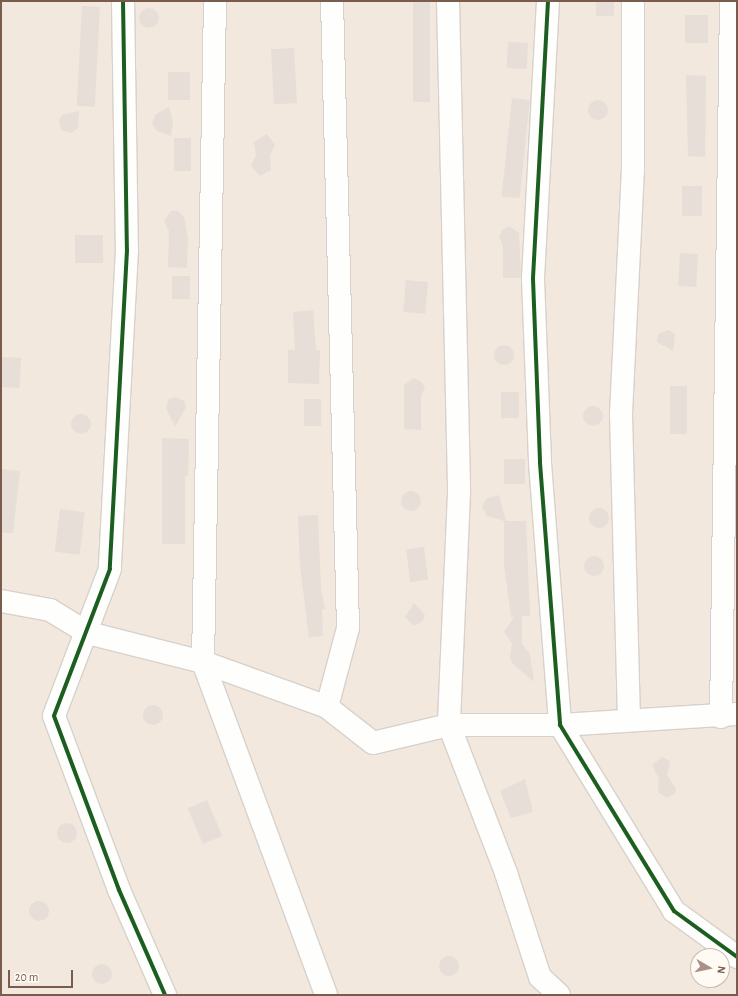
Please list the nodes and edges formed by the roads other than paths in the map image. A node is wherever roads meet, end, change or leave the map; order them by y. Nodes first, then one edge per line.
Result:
1 (123, 1) edge
2 (216, 1) edge
3 (332, 1) edge
4 (448, 1) edge
5 (548, 1) edge
6 (633, 1) edge
7 (731, 1) edge
8 (1, 601) edge
9 (88, 633) junction
10 (203, 662) junction
11 (327, 707) junction
12 (729, 715) edge
13 (628, 720) junction
14 (449, 725) junction
15 (560, 725) junction
16 (737, 957) edge
17 (165, 995) edge
18 (326, 995) edge
19 (559, 995) edge

1 - 9 street
2 - 10 street
3 - 11 street
4 - 14 street
5 - 15 street
6 - 13 street
7 - 12 street
8 - 9 street
9 - 10 street
9 - 17 street
10 - 11 street
10 - 18 street
11 - 14 street
12 - 13 street
13 - 15 street
14 - 15 street
14 - 19 street
15 - 16 street

